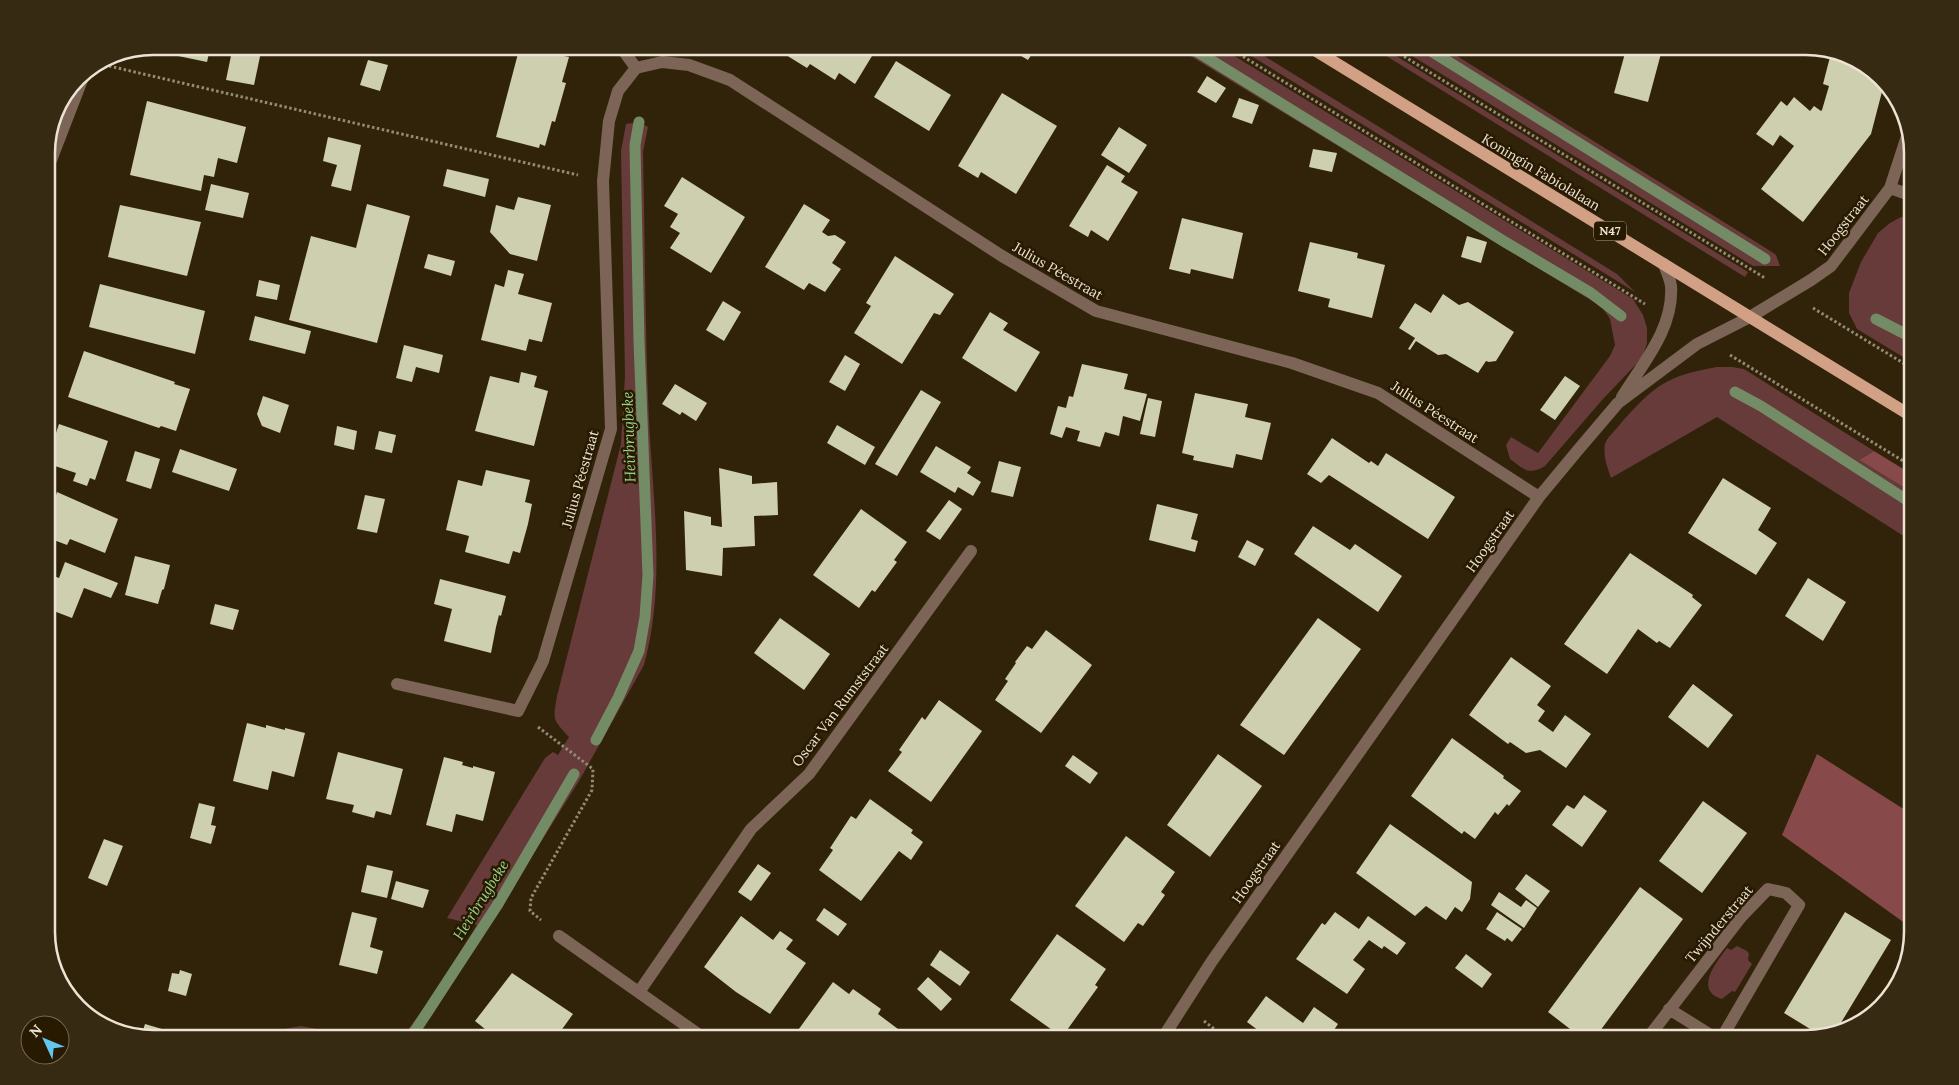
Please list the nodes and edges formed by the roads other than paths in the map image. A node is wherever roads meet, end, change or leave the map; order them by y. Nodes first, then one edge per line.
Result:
1 (627, 55) edge
2 (1323, 55) edge
3 (636, 68) junction
4 (79, 88) edge
5 (1904, 145) edge
6 (55, 150) edge
7 (1890, 188) junction
8 (1904, 193) edge
9 (1664, 264) junction
10 (1750, 317) junction
11 (1618, 403) junction
12 (1904, 411) edge
13 (1539, 497) junction
14 (971, 551) dead end
15 (397, 684) dead end
16 (559, 936) road end
17 (639, 992) junction
18 (1669, 1009) junction
19 (692, 1030) edge
20 (1168, 1030) edge
21 (1654, 1030) edge
22 (1703, 1030) edge
23 (1726, 1030) edge

1 - 3 street
2 - 9 main road, Koningin Fabiolalaan / N47
3 - 13 street, Julius Péestraat
3 - 15 street, Julius Péestraat
4 - 6 street
5 - 7 street, Hoogstraat
7 - 8 street
7 - 10 street, Hoogstraat
9 - 10 main road, Koningin Fabiolalaan / N47
9 - 11 street
10 - 11 street, Hoogstraat
10 - 12 main road, Koningin Fabiolalaan / N47
11 - 13 street, Hoogstraat
13 - 20 street, Hoogstraat
14 - 17 street, Oscar Van Rumststraat
16 - 17 street
17 - 19 street
18 - 21 street, Twijnderstraat
18 - 22 street
18 - 23 street, Twijnderstraat

